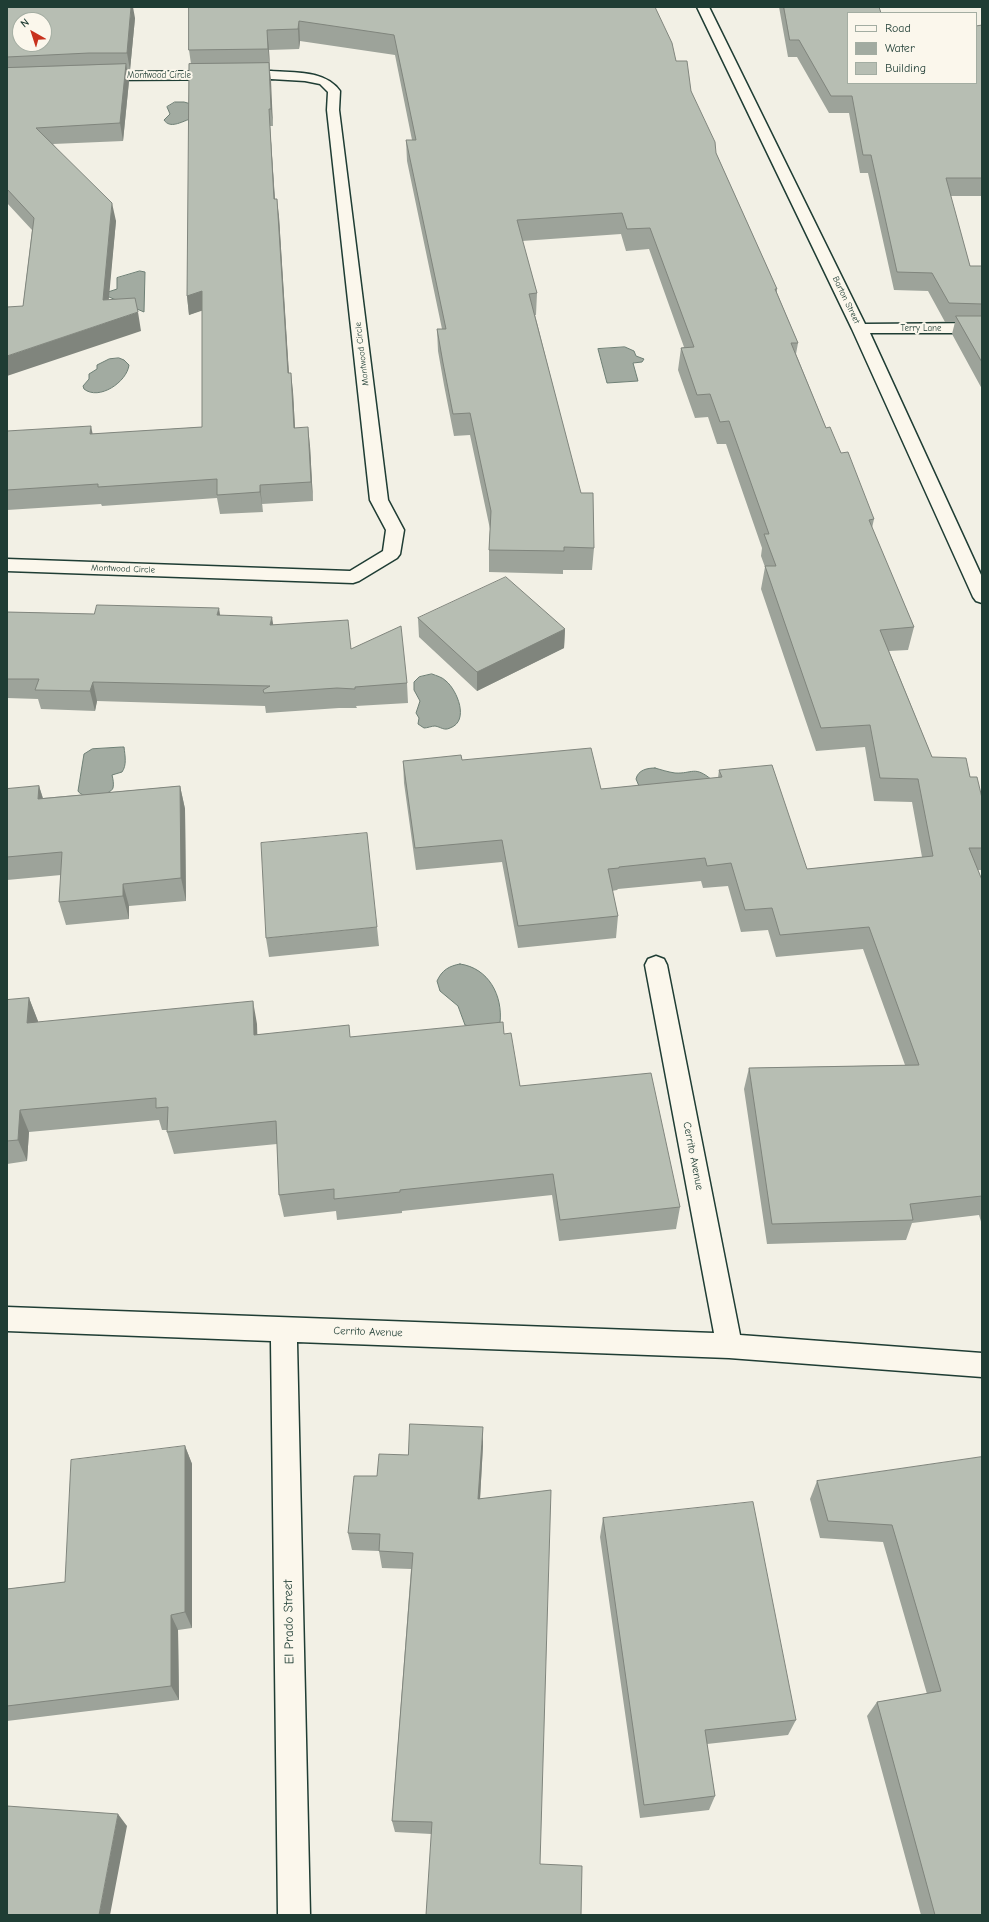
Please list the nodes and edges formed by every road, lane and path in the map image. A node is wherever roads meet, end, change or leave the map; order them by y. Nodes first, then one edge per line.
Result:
1 (703, 7) edge
2 (84, 76) edge
3 (982, 328) edge
4 (860, 329) junction
5 (7, 565) edge
6 (982, 597) edge
7 (656, 965) dead end
8 (7, 1319) edge
9 (284, 1329) junction
10 (729, 1346) junction
11 (982, 1365) edge
12 (294, 1915) edge

1 - 4 street, Barton Street
2 - 5 street, Montwood Circle
3 - 4 street, Terry Lane
4 - 6 street, Barton Street
7 - 10 street, Cerrito Avenue
8 - 9 street, Cerrito Avenue
9 - 10 street, Cerrito Avenue
9 - 12 street, El Prado Street
10 - 11 street, Cerrito Avenue

